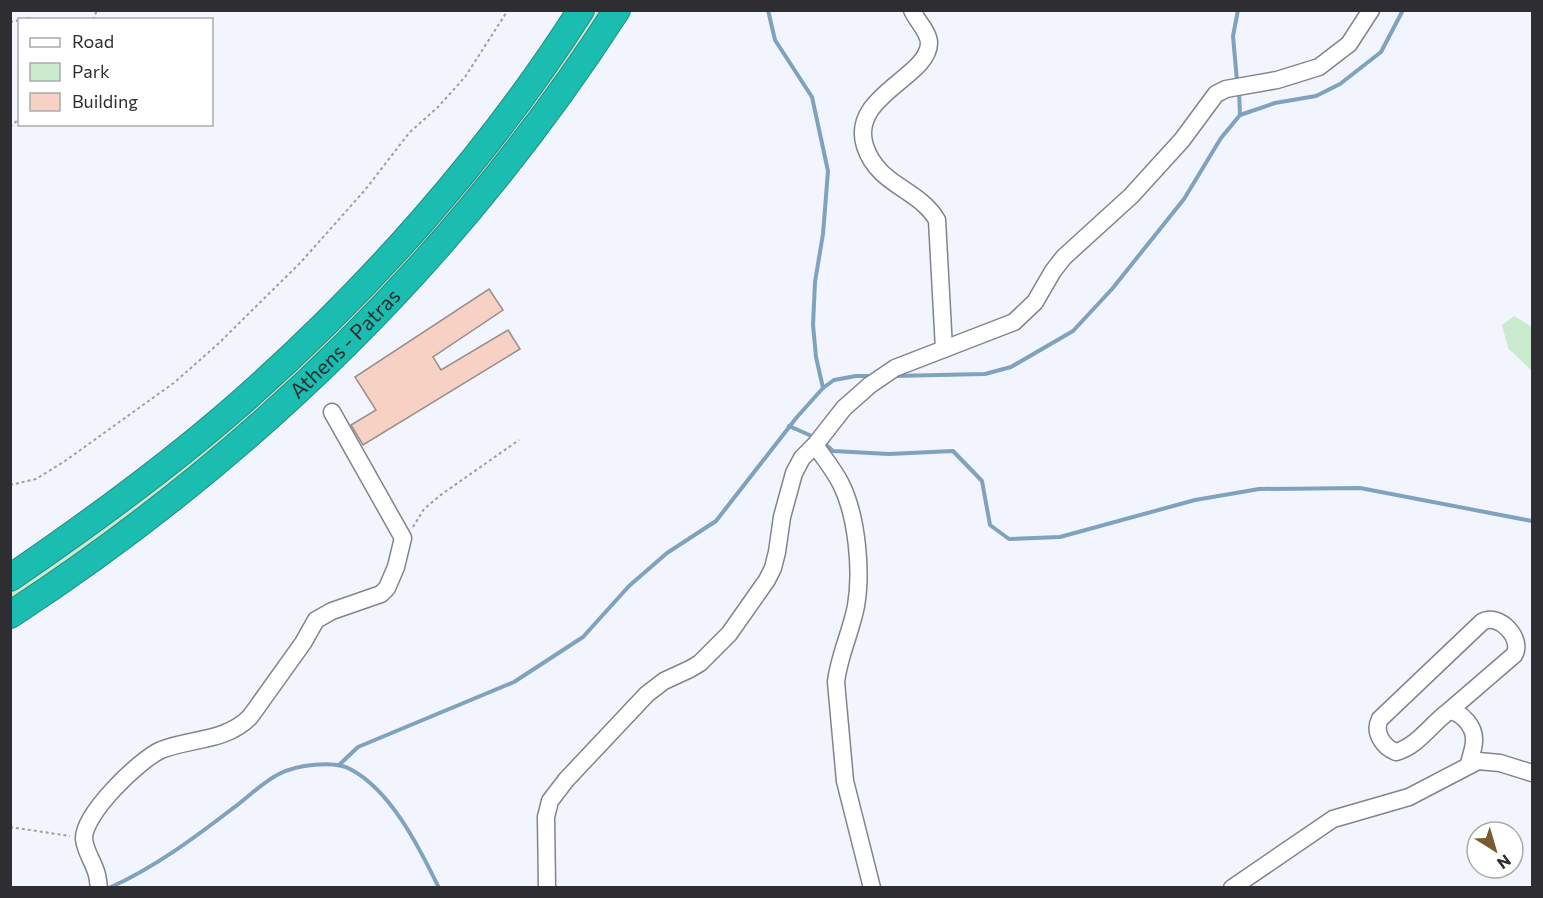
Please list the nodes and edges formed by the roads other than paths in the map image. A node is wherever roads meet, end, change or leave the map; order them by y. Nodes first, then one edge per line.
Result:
1 (581, 10) edge
2 (617, 10) edge
3 (912, 10) edge
4 (1371, 11) edge
5 (944, 349) junction
6 (332, 412) dead end
7 (815, 445) junction
8 (10, 578) edge
9 (10, 615) edge
10 (1449, 711) junction
11 (1469, 765) junction
12 (1533, 773) edge
13 (99, 888) edge
14 (547, 888) edge
15 (872, 888) edge
16 (1232, 888) edge

1 - 8 highway, Athens - Patras
2 - 9 highway, Athens - Patras
3 - 5 street
4 - 5 street
5 - 7 street
6 - 13 street
7 - 14 street
7 - 15 street
10 - 10 street
10 - 11 street
11 - 12 street
11 - 16 street

